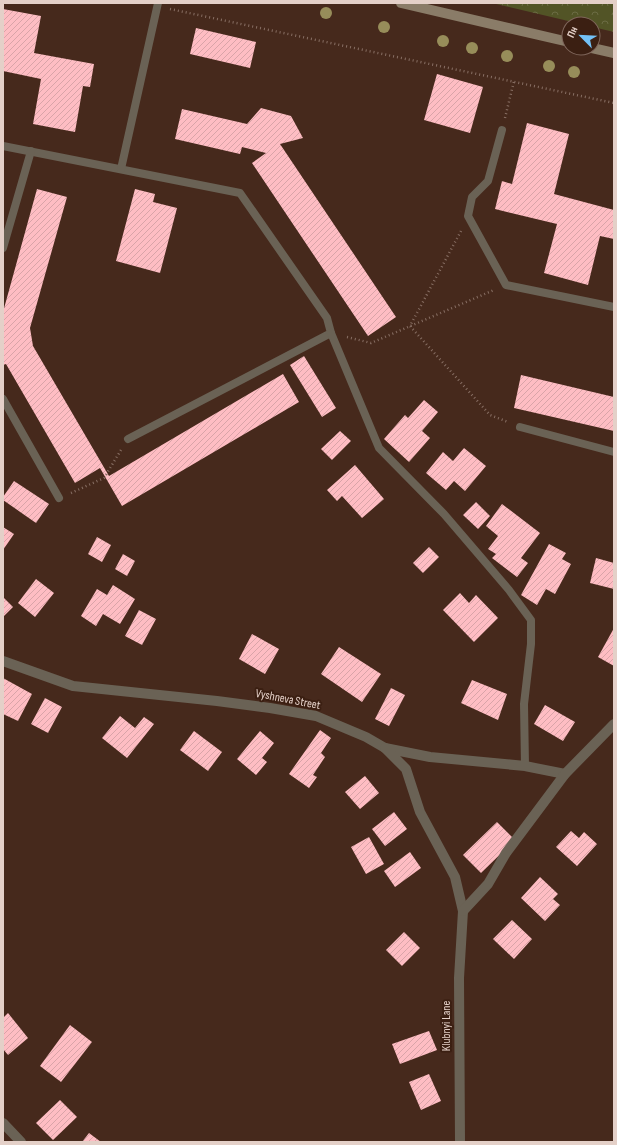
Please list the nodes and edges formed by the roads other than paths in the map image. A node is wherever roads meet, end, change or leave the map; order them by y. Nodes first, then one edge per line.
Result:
1 (401, 3) edge
2 (158, 4) edge
3 (561, 40) edge
4 (601, 50) edge
5 (614, 53) edge
6 (502, 130) road end
7 (3, 146) edge
8 (31, 151) junction
9 (122, 169) junction
10 (3, 248) edge
11 (614, 307) edge
12 (331, 333) junction
13 (3, 399) edge
14 (520, 427) road end
15 (128, 439) road end
16 (614, 452) edge
17 (59, 498) road end
18 (3, 661) edge
19 (614, 724) edge
20 (385, 748) junction
21 (525, 766) junction
22 (565, 774) junction
23 (463, 911) junction
24 (3, 1123) edge
25 (20, 1142) edge
26 (460, 1142) edge

1 - 3 main road
2 - 9 lane
4 - 5 main road
6 - 11 lane
7 - 8 lane
8 - 9 lane
8 - 10 lane
9 - 12 lane
12 - 15 lane
12 - 21 lane
13 - 17 lane
14 - 16 lane
18 - 20 street, Vyshneva Street
19 - 22 street
20 - 21 street, Vyshneva Street
20 - 23 street, Klubnyi Lane
21 - 22 street, Vyshneva Street
22 - 23 street
23 - 26 street, Klubnyi Lane
24 - 25 street

